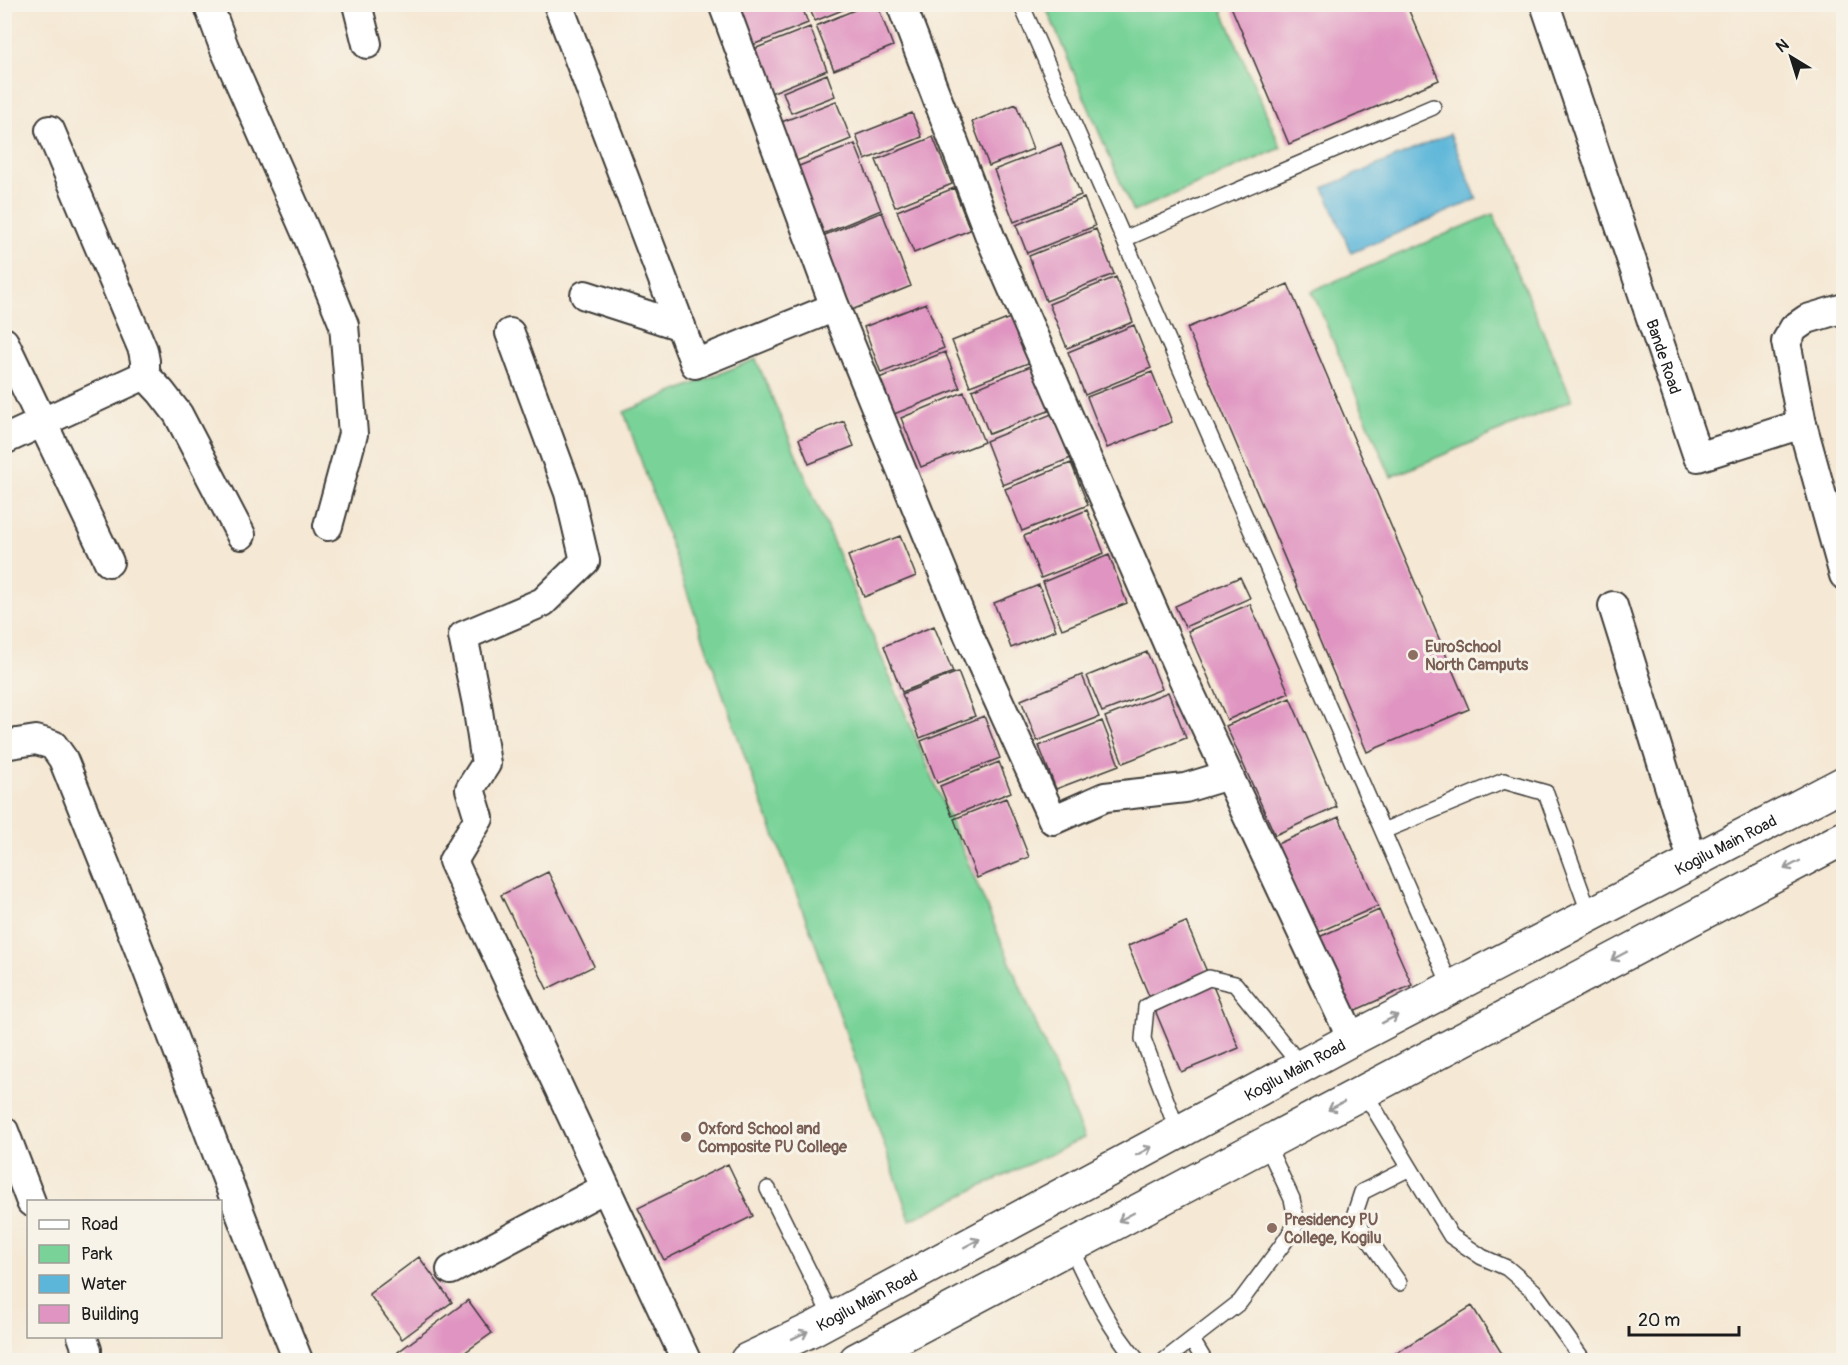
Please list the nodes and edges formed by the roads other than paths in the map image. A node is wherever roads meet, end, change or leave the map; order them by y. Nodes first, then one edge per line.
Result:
1 (208, 4) edge
2 (357, 4) edge
3 (558, 4) edge
4 (723, 4) edge
5 (902, 4) edge
6 (1021, 4) edge
7 (1549, 6) edge
8 (367, 44) dead end
9 (1433, 107) dead end
10 (50, 130) dead end
11 (1124, 239) junction
12 (585, 295) dead end
13 (835, 307) junction
14 (1844, 308) edge
15 (681, 326) junction
16 (510, 333) dead end
17 (4, 342) edge
18 (145, 375) junction
19 (42, 423) junction
20 (1802, 424) junction
21 (4, 440) edge
22 (328, 526) dead end
23 (241, 535) dead end
24 (109, 562) dead end
25 (1844, 575) edge
26 (1613, 606) dead end
27 (4, 745) edge
28 (1228, 775) junction
29 (1844, 783) edge
30 (1383, 831) junction
31 (1844, 838) edge
32 (1693, 862) junction
33 (1590, 915) junction
34 (1451, 987) junction
35 (1352, 1039) junction
36 (1301, 1066) junction
37 (1364, 1092) junction
38 (4, 1131) edge
39 (1178, 1132) junction
40 (1266, 1143) junction
41 (1410, 1168) junction
42 (605, 1188) junction
43 (768, 1189) dead end
44 (30, 1200) edge
45 (1071, 1247) junction
46 (451, 1270) dead end
47 (1399, 1283) dead end
48 (832, 1318) junction
49 (1191, 1340) junction
50 (298, 1360) edge
51 (686, 1360) edge
52 (747, 1360) edge
53 (856, 1360) edge
54 (1137, 1360) edge
55 (1165, 1360) edge
56 (1204, 1360) edge
57 (1583, 1360) edge

1 - 22 street
2 - 8 street
3 - 15 street
4 - 13 street
5 - 28 street
6 - 11 lane
7 - 20 street, Bande Road
9 - 11 lane
10 - 18 street
11 - 30 lane
12 - 15 street
13 - 15 street
13 - 28 street
14 - 20 street
16 - 42 street
17 - 19 street
18 - 19 street
18 - 23 street
19 - 21 street
19 - 24 street
20 - 25 street
26 - 32 street
27 - 50 street
28 - 35 street
29 - 32 main road, Kogilu Main Road
30 - 33 lane
30 - 34 lane
31 -> 37 main road
32 - 33 main road, Kogilu Main Road
33 - 34 main road, Kogilu Main Road
35 -> 34 main road, Kogilu Main Road
35 - 36 main road, Kogilu Main Road
36 - 39 main road, Kogilu Main Road
36 - 39 lane
37 -> 40 main road
37 - 41 lane
38 - 44 street
48 -> 39 main road, Kogilu Main Road
40 -> 45 main road
40 - 49 lane
41 - 47 lane
41 - 57 lane
42 - 46 street
42 - 51 street
43 - 48 lane
45 - 53 main road
45 - 54 lane
52 -> 48 main road, Kogilu Main Road
49 - 55 lane
49 - 56 lane

